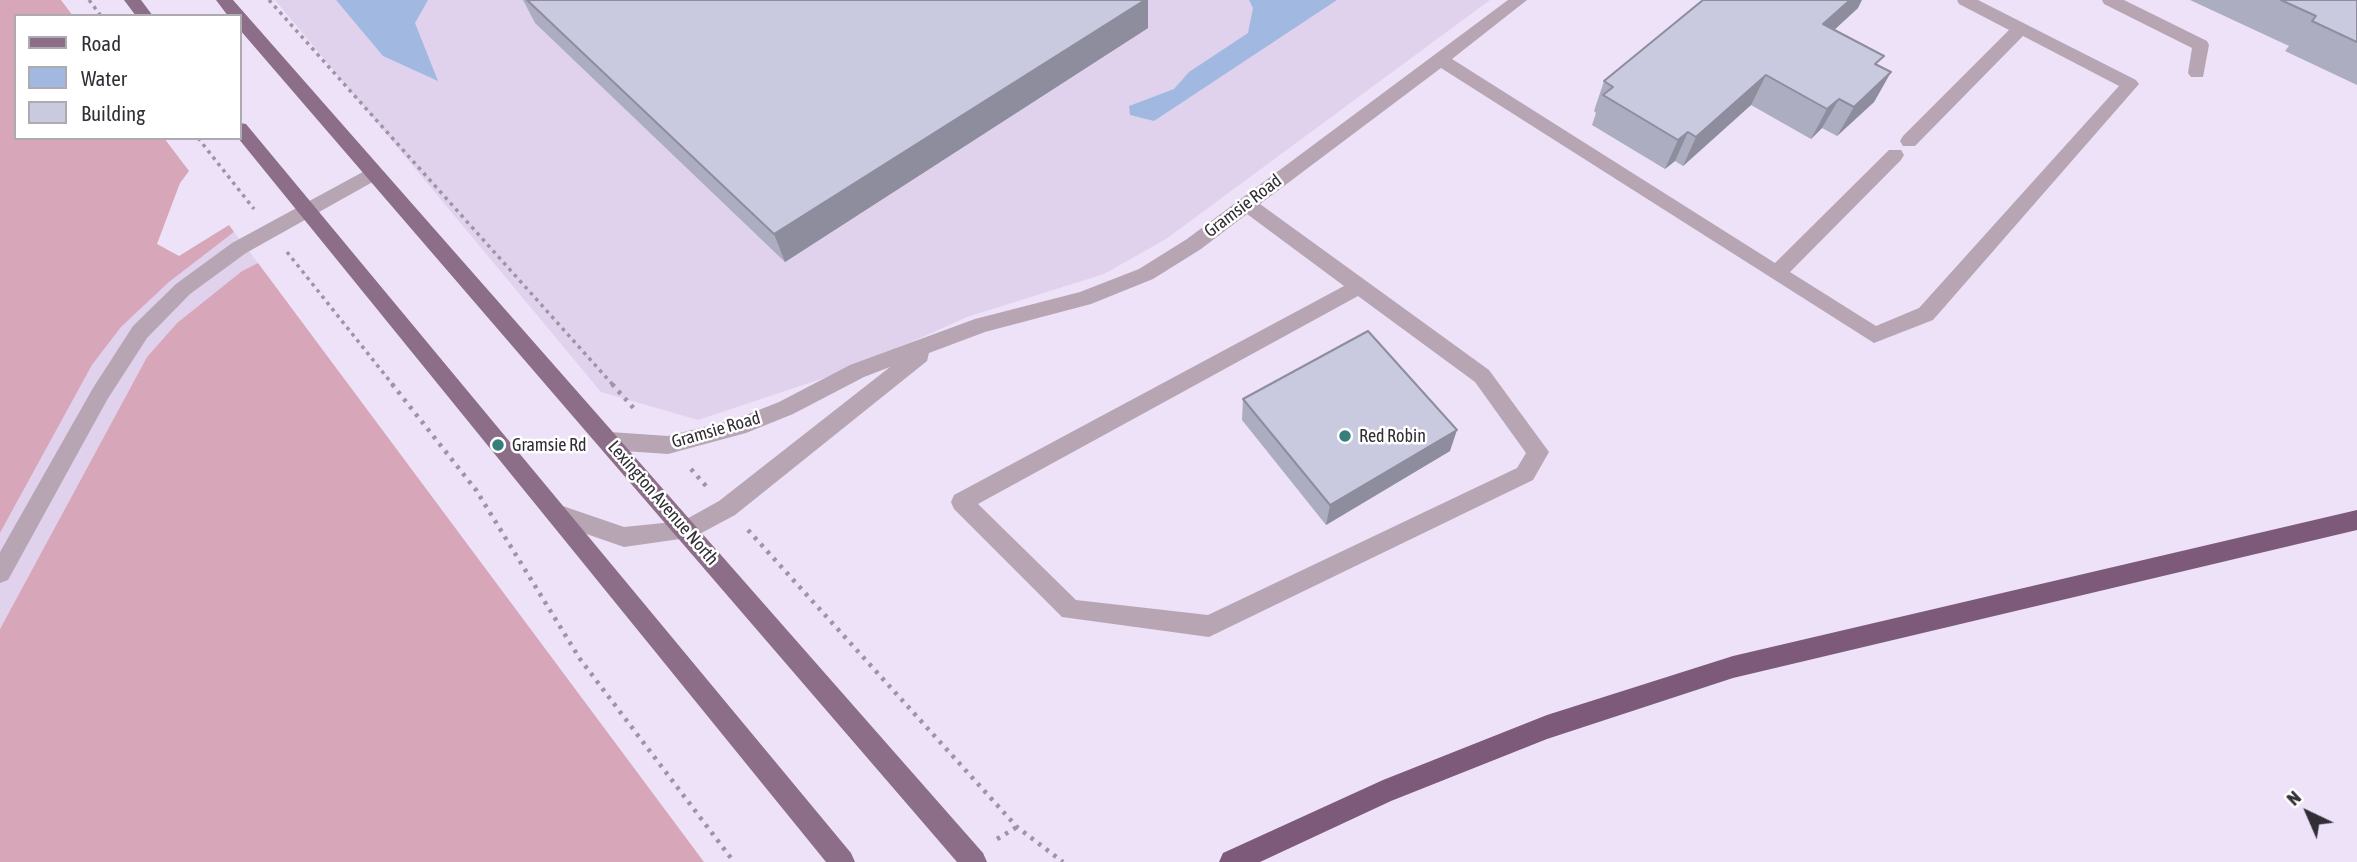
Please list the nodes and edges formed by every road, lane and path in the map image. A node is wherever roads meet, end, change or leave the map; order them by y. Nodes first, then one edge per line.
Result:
1 (132, 0) edge
2 (223, 0) edge
3 (269, 0) edge
4 (1519, 0) edge
5 (1965, 0) edge
6 (2110, 0) edge
7 (143, 14) edge
8 (235, 14) edge
9 (242, 22) edge
10 (2021, 28) junction
11 (1440, 59) junction
12 (2197, 73) dead end
13 (242, 131) edge
14 (200, 140) edge
15 (1909, 141) dead end
16 (1895, 155) dead end
17 (372, 174) junction
18 (1246, 204) junction
19 (307, 209) junction
20 (270, 230) junction
21 (1777, 273) junction
22 (1359, 287) junction
23 (932, 345) junction
24 (610, 441) junction
25 (668, 445) junction
26 (727, 508) junction
27 (557, 514) junction
28 (2357, 520) edge
29 (686, 530) junction
30 (0, 573) edge
31 (734, 862) edge
32 (842, 862) edge
33 (974, 862) edge
34 (1063, 862) edge
35 (1232, 862) edge

1 - 7 main road
2 - 8 main road, Lexington Avenue North
3 - 25 path
4 - 11 street, Gramsie Road
5 - 10 street
6 - 12 street
9 - 17 main road, Lexington Avenue North
10 - 15 street
10 - 21 street
11 - 18 street, Gramsie Road
11 - 21 street
13 - 19 main road
14 - 20 path
16 - 21 street
17 - 19 street
17 - 24 main road, Lexington Avenue North
18 - 22 street
18 - 23 street, Gramsie Road
19 - 20 street
19 - 27 main road
20 - 30 street
20 - 31 path
22 - 22 street
23 - 25 street, Gramsie Road
23 - 26 street, Gramsie Road
24 - 25 street, Gramsie Road
24 - 29 main road, Lexington Avenue North
25 - 26 path
26 - 29 street, Gramsie Road
26 - 34 path
27 - 29 street, Gramsie Road
27 - 32 main road
28 - 35 highway
29 - 33 main road, Lexington Avenue North

